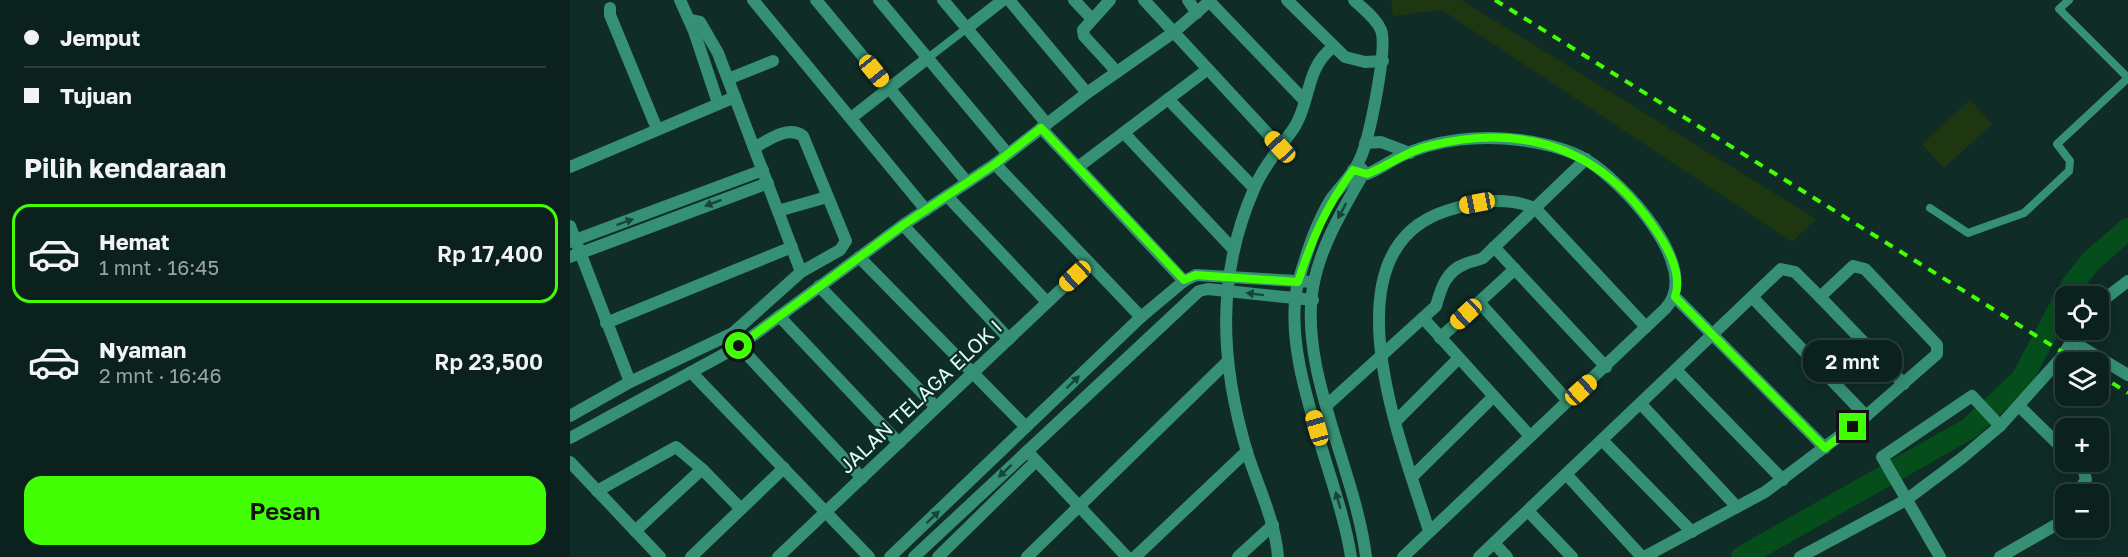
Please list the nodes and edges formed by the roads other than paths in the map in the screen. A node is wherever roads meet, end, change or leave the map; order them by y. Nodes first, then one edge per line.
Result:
1 (680, 0) edge
2 (753, 0) edge
3 (816, 0) edge
4 (879, 0) edge
5 (943, 0) edge
6 (1003, 0) edge
7 (1009, 0) edge
8 (1074, 0) edge
9 (1110, 0) edge
10 (1144, 0) edge
11 (1188, 0) edge
12 (1287, 0) edge
13 (1354, 0) edge
14 (2069, 0) edge
15 (1210, 1) edge
16 (610, 8) dead end
17 (1197, 13) junction
18 (1091, 18) junction
19 (690, 20) junction
20 (967, 28) junction
21 (1174, 32) junction
22 (1332, 48) junction
23 (928, 58) junction
24 (773, 61) dead end
25 (1383, 61) junction
26 (1208, 69) junction
27 (1117, 72) junction
28 (728, 79) junction
29 (889, 89) junction
30 (1087, 93) junction
31 (735, 97) junction
32 (1168, 99) junction
33 (1304, 100) junction
34 (718, 103) junction
35 (851, 118) junction
36 (1044, 126) junction
37 (657, 129) junction
38 (1124, 133) junction
39 (1365, 142) junction
40 (1280, 147) junction
41 (754, 148) junction
42 (1410, 153) junction
43 (1008, 154) junction
44 (1586, 159) junction
45 (995, 164) junction
46 (570, 167) edge
47 (1078, 167) junction
48 (1359, 168) junction
49 (763, 170) junction
50 (967, 182) junction
51 (768, 183) junction
52 (1254, 188) junction
53 (827, 196) junction
54 (947, 196) junction
55 (1535, 208) junction
56 (1930, 208) dead end
57 (926, 210) junction
58 (778, 211) junction
59 (903, 225) junction
60 (570, 226) edge
61 (573, 241) edge
62 (792, 247) junction
63 (1494, 247) junction
64 (1232, 248) junction
65 (575, 255) edge
66 (859, 257) junction
67 (1089, 263) junction
68 (1515, 269) junction
69 (801, 272) junction
70 (1228, 276) junction
71 (1184, 280) junction
72 (2128, 281) edge
73 (1298, 282) junction
74 (1314, 282) junction
75 (819, 286) junction
76 (1226, 290) junction
77 (2109, 296) edge
78 (1675, 297) junction
79 (1752, 297) junction
80 (1820, 297) junction
81 (1296, 299) junction
82 (1313, 300) junction
83 (1047, 302) junction
84 (1479, 302) junction
85 (779, 316) junction
86 (1141, 317) junction
87 (1423, 318) junction
88 (606, 323) junction
89 (1646, 327) junction
90 (1713, 333) junction
91 (1440, 338) junction
92 (1009, 339) junction
93 (2073, 342) joint
94 (739, 346) junction
95 (1379, 357) junction
96 (1458, 359) junction
97 (1227, 362) junction
98 (1606, 367) junction
99 (1676, 370) junction
100 (691, 372) junction
101 (973, 373) junction
102 (2128, 375) edge
103 (630, 382) junction
104 (1904, 384) junction
105 (1493, 397) junction
106 (1568, 401) junction
107 (1641, 404) junction
108 (1327, 405) junction
109 (2019, 406) junction
110 (936, 407) junction
111 (570, 416) edge
112 (1866, 416) junction
113 (1397, 420) junction
114 (1997, 422) junction
115 (1026, 427) junction
116 (1530, 436) junction
117 (570, 438) edge
118 (1602, 440) junction
119 (2055, 441) edge
120 (899, 443) junction
121 (1825, 448) junction
122 (1027, 451) junction
123 (1247, 451) junction
124 (570, 462) edge
125 (1036, 462) junction
126 (784, 468) junction
127 (702, 469) junction
128 (1566, 474) junction
129 (1412, 477) junction
130 (862, 478) junction
131 (1783, 480) junction
132 (597, 491) junction
133 (1903, 495) junction
134 (1079, 507) junction
135 (1737, 507) junction
136 (741, 509) junction
137 (1528, 511) junction
138 (826, 512) junction
139 (1272, 525) junction
140 (2055, 525) edge
141 (635, 531) junction
142 (1429, 531) junction
143 (1692, 532) junction
144 (1494, 543) junction
145 (1030, 556) edge
146 (660, 557) edge
147 (691, 557) edge
148 (778, 557) edge
149 (870, 557) edge
150 (890, 557) edge
151 (914, 557) edge
152 (938, 557) edge
153 (1127, 557) edge
154 (1135, 557) edge
155 (1238, 557) edge
156 (1278, 557) edge
157 (1351, 557) edge
158 (1366, 557) edge
159 (1403, 557) edge
160 (1479, 557) edge
161 (1507, 557) edge
162 (1572, 557) edge
163 (1643, 557) edge
164 (1800, 557) edge
165 (1940, 557) edge
166 (2000, 557) edge

1 - 19 street
2 - 35 street
3 - 29 street
4 - 23 street
5 - 20 street
6 - 20 street
7 - 30 street
8 - 18 street
9 - 18 street
10 - 21 street
11 - 17 street
12 - 22 street
13 - 25 street
14 - 56 lane
15 - 17 street
15 - 33 street
16 - 37 street
17 - 21 street
18 - 27 street
19 - 28 street
19 - 34 street
20 - 23 lane
20 - 36 street
21 - 26 street
21 - 27 street
22 - 25 street
22 - 33 street
23 - 29 street
23 - 43 street
24 - 28 street
25 - 39 street
26 - 32 street
26 - 40 street
27 - 30 street
28 - 31 street
29 - 35 street
29 - 50 street
30 - 36 street
31 - 34 street
31 - 41 street
32 - 38 street
32 - 52 street
33 - 40 street
34 - 37 street
35 - 57 street
36 - 43 street
36 - 47 street
37 - 46 street
38 - 47 street
38 - 64 street
39 - 42 street
39 - 48 street
40 - 52 street
41 - 49 street
41 - 53 street
42 - 44 street
42 - 48 street
43 - 45 street
44 - 55 street
44 - 78 street
45 - 50 street
45 - 67 street
47 - 71 street
48 - 73 street
48 -> 74 street
49 - 51 street
61 -> 49 street
50 - 54 street
51 - 58 street
51 -> 65 street
52 - 64 street
53 - 58 street
53 - 69 street
54 - 57 street
54 - 83 street
55 - 63 street
55 - 89 street
55 - 95 street
57 - 59 street
58 - 62 street
59 - 66 street
59 - 92 street
60 - 61 street
61 - 65 street
62 - 69 street
62 - 88 street
63 - 68 street
63 - 87 street
64 - 70 street
65 - 88 street
66 - 75 street
66 - 101 street
67 - 83 street, JALAN TELAGA ELOK I
67 - 86 street
68 - 84 street
68 - 98 street
69 - 103 street
70 - 71 street
70 - 73 street
70 - 76 street
71 - 86 street
72 - 77 street
73 - 74 street
73 - 81 street
74 - 82 street
75 - 85 street
75 - 110 street
81 -> 76 street
76 - 97 street
76 - 122 street
78 - 89 street
78 - 90 street
79 - 80 street
79 - 90 street
79 - 112 street
80 - 104 street
80 - 104 street
81 - 82 street
157 -> 81 street
82 - 108 street
83 - 92 street, JALAN TELAGA ELOK I
84 - 91 street
84 - 106 street
85 - 94 street
85 - 120 street
115 -> 86 street
87 - 91 street
87 - 95 street
88 - 103 street
89 - 98 street
90 - 99 street
90 - 121 street
91 - 96 street
92 - 101 street, JALAN TELAGA ELOK I
93 - 102 street
93 - 109 street
94 - 100 street
94 - 130 street
95 - 108 street
95 - 113 street
96 - 105 street
96 - 113 street
97 - 123 street
97 - 134 street
98 - 106 street
99 - 107 street
99 - 131 street
100 - 117 street
100 - 126 street
101 - 110 street, JALAN TELAGA ELOK I
101 - 115 street
103 - 111 street
104 - 112 street
105 - 116 street
105 - 129 street
106 - 116 street
107 - 118 street
107 - 135 street
108 - 158 street
109 - 114 street
109 - 119 street
110 - 120 street, JALAN TELAGA ELOK I
112 - 121 street
113 - 129 street
114 - 133 street
114 - 133 street
150 -> 115 street
116 - 142 street
118 - 128 street
118 - 143 street
120 - 130 street, JALAN TELAGA ELOK I
121 - 131 street
122 - 125 street
122 -> 151 street
123 - 139 street
123 - 154 street
124 - 132 street
125 - 134 street
125 - 152 street
126 - 136 street
126 - 138 street
127 - 132 street
127 - 136 street
127 - 141 street
128 - 137 street
128 - 163 street
129 - 142 street
130 - 138 street, JALAN TELAGA ELOK I
131 - 135 street
132 - 141 street
133 - 164 street
133 - 165 street
134 - 145 street
134 - 153 street
135 - 143 street
136 - 147 street
137 - 144 street
137 - 162 street
138 - 148 street, JALAN TELAGA ELOK I
138 - 149 street
139 - 155 street
139 - 156 street
140 - 166 street
141 - 146 street
142 - 159 street
143 - 163 street
144 - 160 street
144 - 161 street

